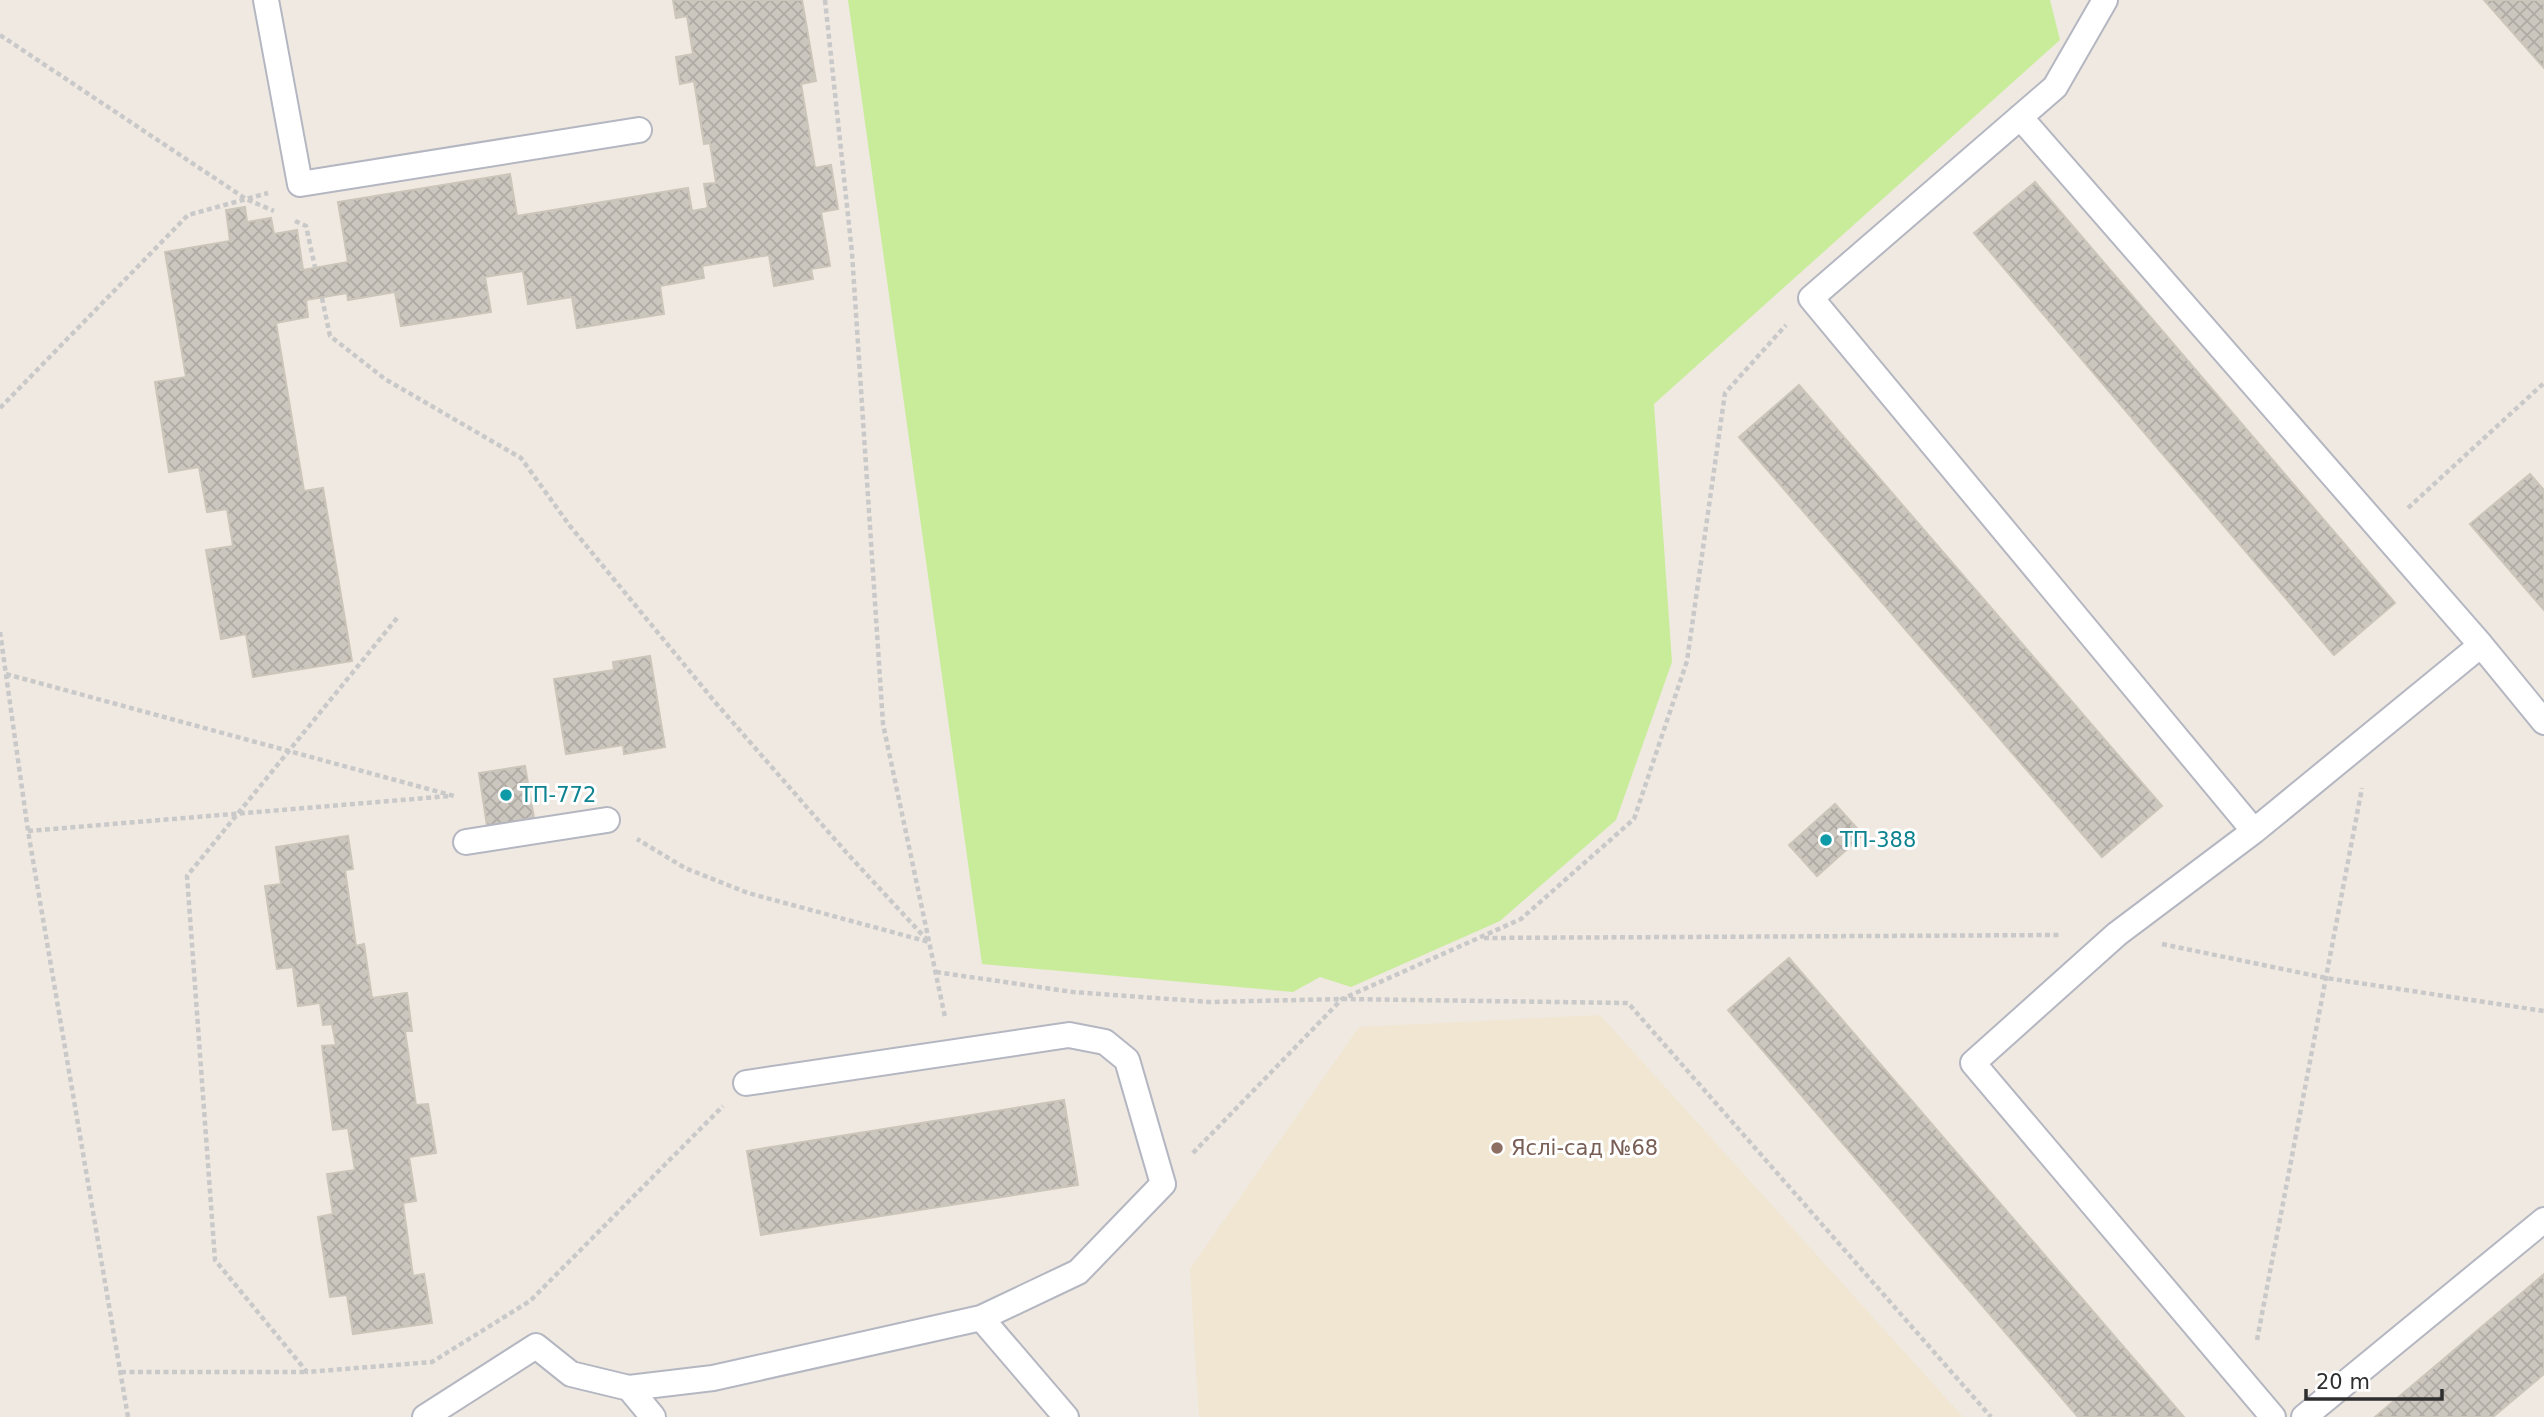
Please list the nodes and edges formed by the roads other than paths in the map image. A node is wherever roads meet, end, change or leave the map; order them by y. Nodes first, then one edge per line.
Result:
1 (266, 0) edge
2 (2105, 0) edge
3 (2020, 117) junction
4 (639, 130) dead end
5 (2481, 645) junction
6 (2544, 722) edge
7 (607, 820) road end
8 (2254, 831) junction
9 (466, 842) dead end
10 (746, 1083) road end
11 (2544, 1220) edge
12 (981, 1318) junction
13 (629, 1388) junction
14 (425, 1417) edge
15 (653, 1417) edge
16 (1066, 1417) edge
17 (2273, 1417) edge
18 (2304, 1417) edge

1 - 4 lane
2 - 3 lane
3 - 5 lane
3 - 8 lane
5 - 6 lane
5 - 8 lane
7 - 9 lane
8 - 17 lane
10 - 12 lane
11 - 18 lane
12 - 13 lane
12 - 16 lane
13 - 14 lane
13 - 15 lane

